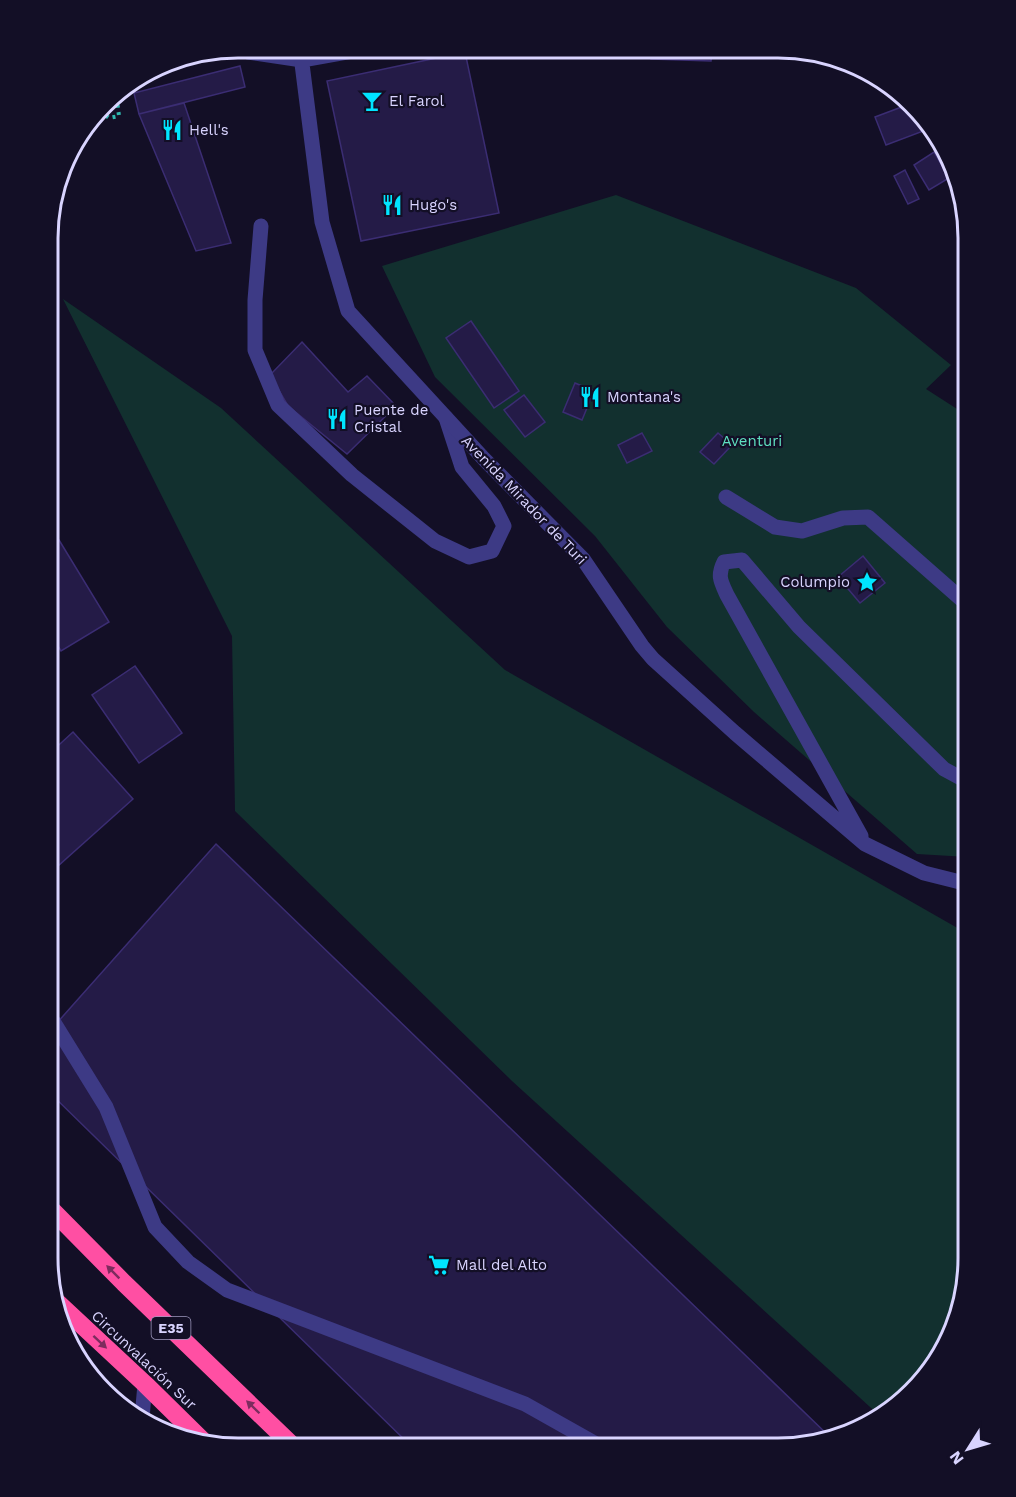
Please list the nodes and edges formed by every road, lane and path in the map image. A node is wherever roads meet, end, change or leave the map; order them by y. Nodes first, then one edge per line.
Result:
1 (302, 58) edge
2 (118, 105) edge
3 (107, 116) edge
4 (261, 226) dead end
5 (446, 418) junction
6 (726, 496) dead end
7 (958, 596) edge
8 (957, 776) edge
9 (865, 844) junction
10 (957, 881) edge
11 (58, 1029) edge
12 (58, 1216) edge
13 (67, 1311) edge
14 (145, 1384) junction
15 (143, 1410) edge
16 (194, 1433) edge
17 (285, 1438) edge
18 (585, 1438) edge

1 - 5 street, Avenida Mirador de Turi
2 - 3 path
4 - 5 street
5 - 9 street, Avenida Mirador de Turi
6 - 7 street
8 - 9 street
9 - 10 street, Avenida Mirador de Turi
11 - 18 street
17 -> 12 highway, E35
13 -> 14 highway, Circunvalación Sur
14 - 15 street
14 - 16 highway, Circunvalación Sur

